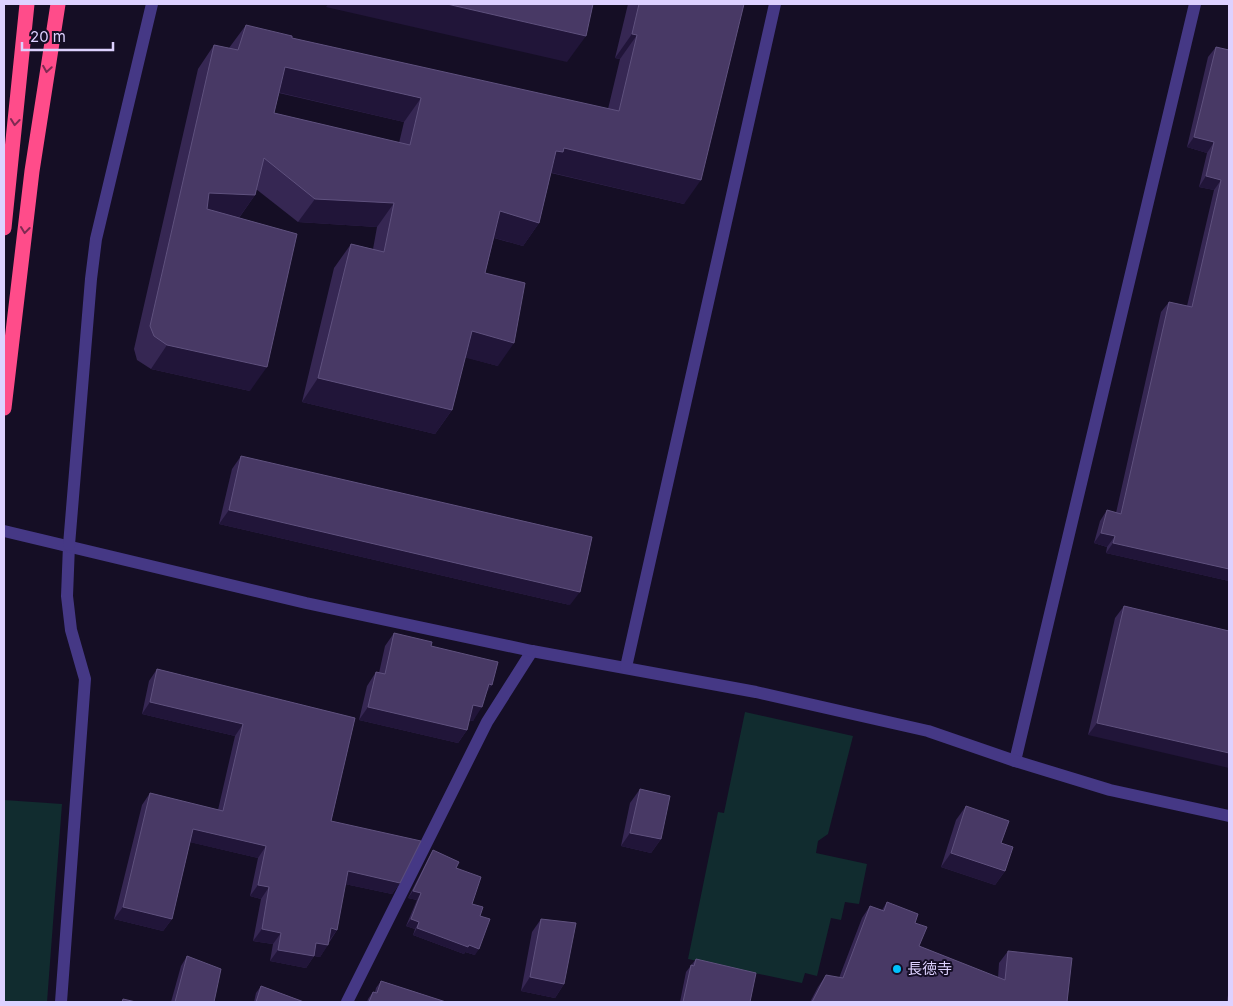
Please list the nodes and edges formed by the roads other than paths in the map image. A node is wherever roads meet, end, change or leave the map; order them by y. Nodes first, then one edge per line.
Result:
1 (27, 4) edge
2 (58, 4) edge
3 (152, 4) edge
4 (775, 4) edge
5 (1194, 4) edge
6 (4, 228) edge
7 (4, 408) edge
8 (4, 531) edge
9 (69, 545) junction
10 (532, 651) junction
11 (626, 667) junction
12 (1015, 761) junction
13 (1229, 816) edge
14 (61, 1002) edge
15 (347, 1002) edge

1 -> 6 highway
2 -> 7 highway
3 - 9 street
4 - 11 street
5 - 12 street
8 - 9 street
9 - 10 street
9 - 14 street
10 - 11 street
10 - 15 street
11 - 12 street
12 - 13 street

